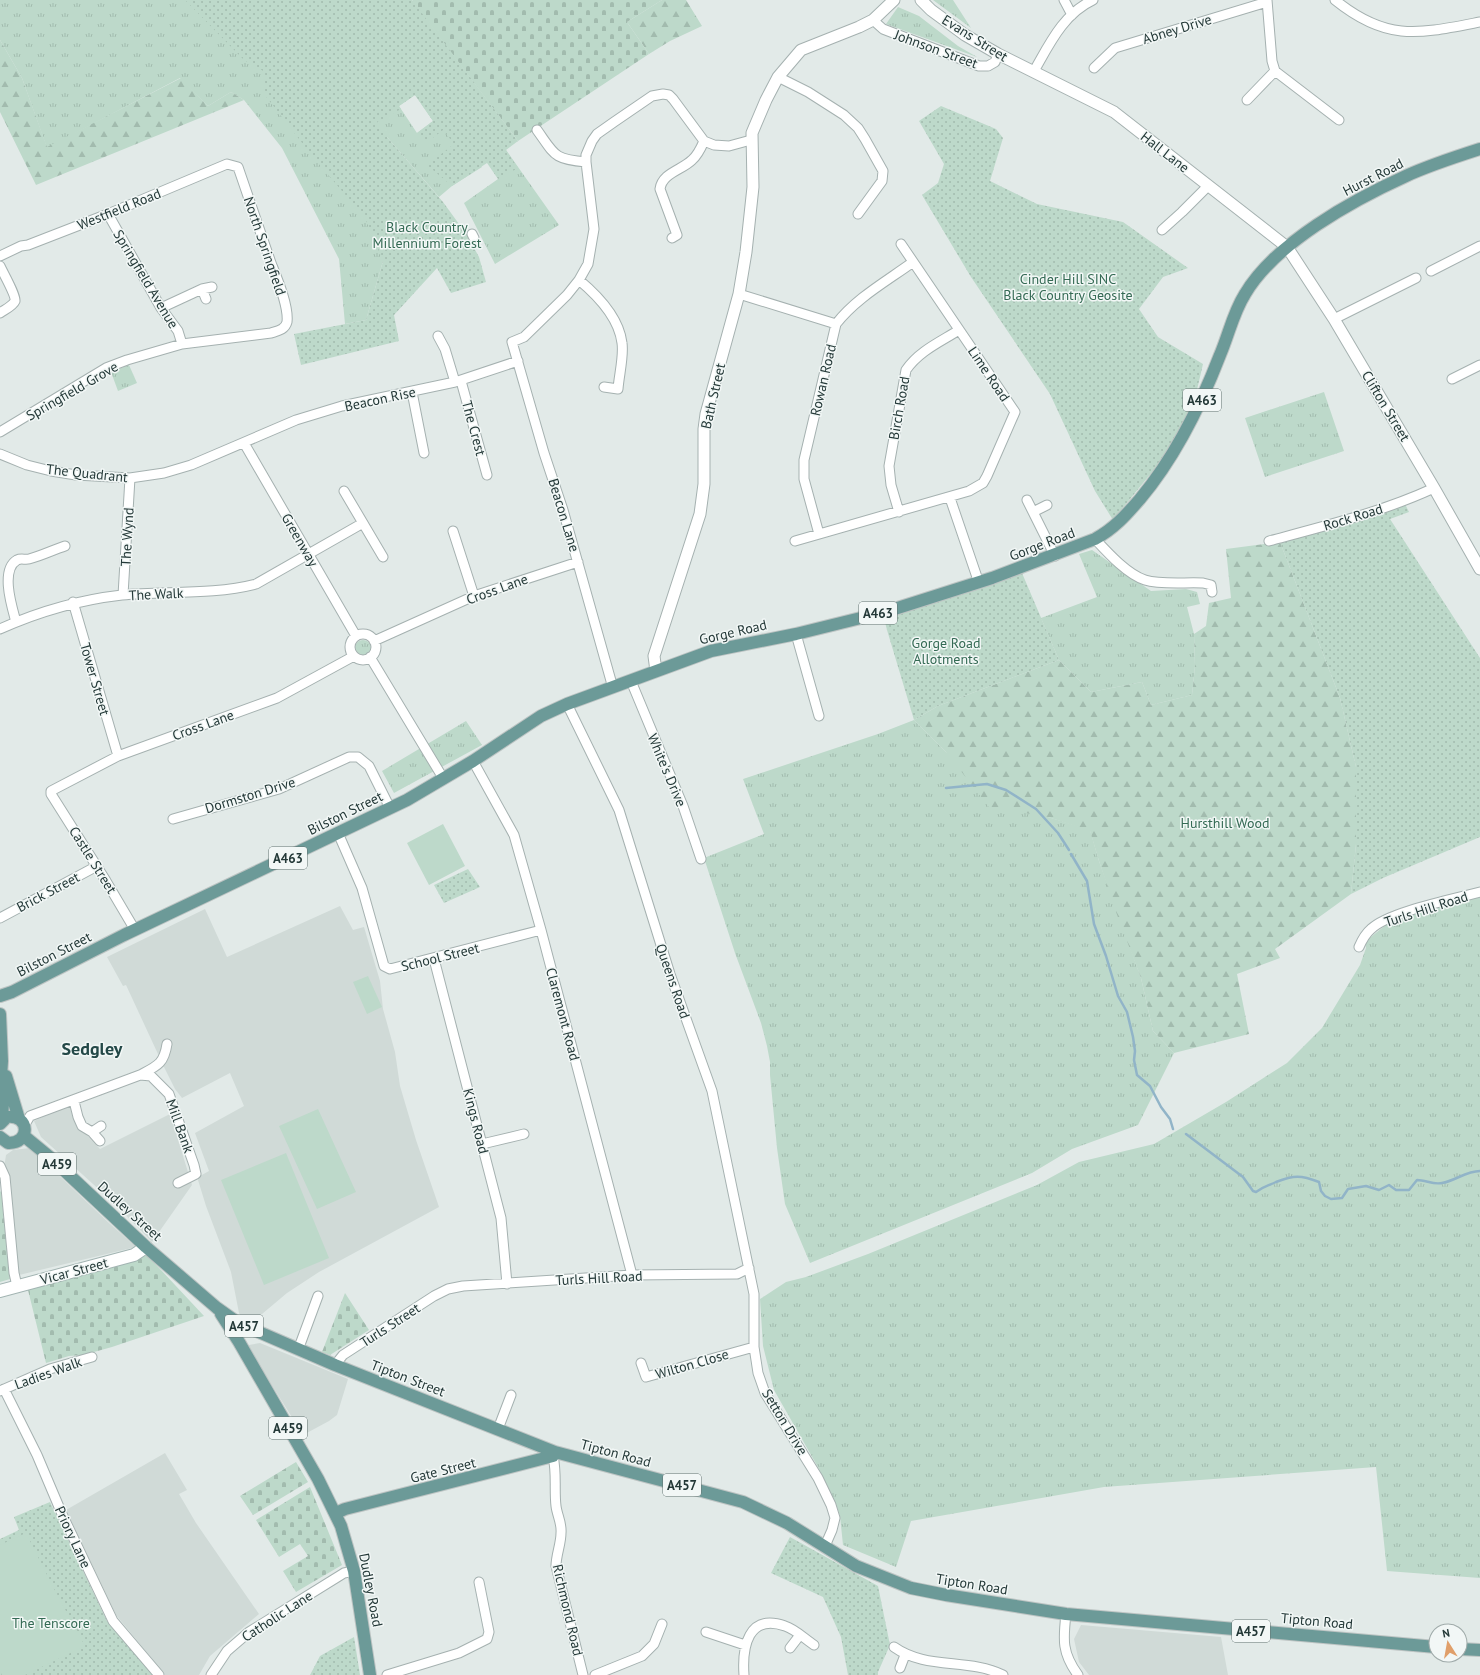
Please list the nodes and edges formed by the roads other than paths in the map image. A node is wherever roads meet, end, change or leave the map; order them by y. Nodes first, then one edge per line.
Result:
1 (894, 0) edge
2 (921, 0) edge
3 (1064, 0) edge
4 (1093, 0) edge
5 (1334, 0) edge
6 (1267, 1) edge
7 (1072, 15) junction
8 (873, 20) junction
9 (1480, 22) edge
10 (998, 54) junction
11 (1094, 68) dead end
12 (1275, 71) junction
13 (1034, 72) junction
14 (778, 77) junction
15 (1247, 100) dead end
16 (1339, 120) dead end
17 (537, 130) dead end
18 (751, 140) junction
19 (704, 141) junction
20 (1480, 149) edge
21 (586, 162) junction
22 (892, 166) dead end
23 (238, 167) joint
24 (884, 171) junction
25 (1208, 186) junction
26 (858, 208) dead end
27 (108, 214) junction
28 (1162, 230) dead end
29 (672, 238) dead end
30 (901, 244) dead end
31 (1480, 246) edge
32 (1287, 247) junction
33 (0, 256) edge
34 (913, 262) junction
35 (0, 266) edge
36 (1431, 271) dead end
37 (6, 278) junction
38 (1416, 278) dead end
39 (579, 280) junction
40 (0, 287) edge
41 (212, 287) dead end
42 (202, 289) junction
43 (739, 294) junction
44 (206, 299) dead end
45 (161, 308) junction
46 (0, 313) edge
47 (1334, 319) junction
48 (836, 324) junction
49 (286, 326) joint
50 (959, 330) junction
51 (438, 336) dead end
52 (182, 344) junction
53 (518, 361) junction
54 (1480, 365) edge
55 (1452, 379) dead end
56 (458, 381) junction
57 (604, 387) dead end
58 (412, 392) junction
59 (0, 432) edge
60 (244, 443) junction
61 (424, 453) dead end
62 (0, 454) edge
63 (487, 475) dead end
64 (130, 478) junction
65 (1434, 488) junction
66 (344, 491) dead end
67 (950, 498) junction
68 (1027, 500) dead end
69 (1047, 504) dead end
70 (899, 512) junction
71 (1033, 512) junction
72 (363, 523) junction
73 (453, 531) dead end
74 (819, 534) junction
75 (1095, 539) junction
76 (796, 541) dead end
77 (1269, 541) dead end
78 (65, 546) dead end
79 (308, 554) junction
80 (1055, 556) junction
81 (383, 557) dead end
82 (578, 562) junction
83 (1480, 569) edge
84 (979, 583) junction
85 (1212, 592) dead end
86 (123, 595) junction
87 (474, 596) junction
88 (73, 602) junction
89 (16, 622) junction
90 (0, 630) edge
91 (796, 634) junction
92 (356, 636) junction
93 (374, 641) junction
94 (354, 656) junction
95 (370, 657) junction
96 (656, 671) junction
97 (631, 681) junction
98 (613, 688) junction
99 (567, 704) junction
100 (819, 716) dead end
101 (118, 756) junction
102 (473, 761) junction
103 (443, 778) junction
104 (51, 791) joint
105 (390, 808) junction
106 (173, 820) dead end
107 (338, 833) junction
108 (701, 859) dead end
109 (96, 866) junction
110 (1480, 892) edge
111 (0, 918) edge
112 (135, 930) junction
113 (541, 930) junction
114 (1359, 947) dead end
115 (434, 959) junction
116 (0, 996) edge
117 (0, 1014) edge
118 (167, 1044) dead end
119 (2, 1061) junction
120 (140, 1075) junction
121 (74, 1100) junction
122 (1, 1122) edge
123 (100, 1126) dead end
124 (22, 1127) junction
125 (92, 1132) junction
126 (524, 1134) dead end
127 (100, 1141) dead end
128 (2, 1144) edge
129 (482, 1144) junction
130 (0, 1166) edge
131 (178, 1183) dead end
132 (146, 1247) junction
133 (749, 1268) junction
134 (632, 1275) junction
135 (507, 1284) junction
136 (17, 1286) junction
137 (448, 1289) joint
138 (0, 1291) edge
139 (318, 1296) dead end
140 (216, 1308) junction
141 (275, 1340) junction
142 (239, 1342) junction
143 (754, 1347) junction
144 (298, 1350) junction
145 (92, 1357) dead end
146 (641, 1363) dead end
147 (335, 1365) junction
148 (2, 1390) edge
149 (510, 1395) dead end
150 (498, 1429) junction
151 (531, 1443) joint
152 (554, 1454) junction
153 (336, 1513) junction
154 (825, 1546) junction
155 (354, 1571) junction
156 (479, 1582) dead end
157 (1066, 1614) junction
158 (662, 1624) dead end
159 (706, 1632) dead end
160 (800, 1635) junction
161 (745, 1644) junction
162 (814, 1645) dead end
163 (1428, 1646) edge
164 (894, 1647) dead end
165 (790, 1648) dead end
166 (1468, 1649) edge
167 (1480, 1650) edge
168 (905, 1655) junction
169 (900, 1668) dead end
170 (583, 1672) edge
171 (159, 1675) edge
172 (211, 1675) edge
173 (370, 1675) edge
174 (387, 1675) edge
175 (595, 1675) edge
176 (744, 1675) edge
177 (1003, 1675) edge
178 (1078, 1675) edge

1 - 8 street
2 - 10 street, Evans Street
3 - 7 street
4 - 7 street
5 - 9 street
6 - 11 street, Abney Drive
6 - 12 street
7 - 13 street
8 - 10 street, Johnson Street
8 - 14 street
10 - 13 street, Evans Street
12 - 15 street
12 - 16 street
13 - 25 street, Hall Lane
14 - 18 street
14 - 24 street
17 - 21 street
18 - 19 street
18 - 43 street, Bath Street
19 - 21 street
19 - 29 street
20 - 32 main road, Hurst Road / A463
21 - 39 street
22 - 24 street
23 - 27 street, Westfield Road
23 - 49 street, North Springfield
24 - 26 street
25 - 28 street
25 - 32 street, Hall Lane
27 - 33 street, Westfield Road
27 - 45 street, Springfield Avenue
30 - 34 street, Lime Road
31 - 36 street
32 - 47 street, Clifton Street
32 - 75 main road, Gorge Road / A463
34 - 48 street
34 - 50 street, Lime Road
35 - 37 street
37 - 40 street
37 - 46 street
38 - 47 street
39 - 53 street, Beacon Lane
39 - 57 street
41 - 42 street
42 - 44 street
42 - 45 street
43 - 48 street
43 - 96 street, Bath Street
45 - 52 street, Springfield Avenue
47 - 65 street, Clifton Street
48 - 74 street, Rowan Road
49 - 52 street, Springfield Grove
50 - 67 street, Lime Road
50 - 70 street, Birch Road
51 - 56 street, The Crest
52 - 59 street, Springfield Grove
53 - 56 street, Beacon Rise
53 - 82 street, Beacon Lane
54 - 55 street
56 - 58 street, Beacon Rise
56 - 63 street, The Crest
58 - 60 street, Beacon Rise
58 - 61 street
60 - 64 street, The Quadrant
60 - 79 street, Greenway
62 - 64 street, The Quadrant
64 - 86 street, The Wynd
65 - 77 street, Rock Road
65 - 83 street, Clifton Street
66 - 72 street
67 - 70 street
67 - 84 street
68 - 71 street
69 - 71 street
70 - 74 street
71 - 80 street
72 - 79 street, The Walk
72 - 81 street
73 - 87 street
74 - 76 street
75 - 80 main road, Gorge Road / A463
75 - 85 street
78 - 89 street
79 - 86 street, The Walk
79 - 92 street, Greenway
80 - 84 main road, Gorge Road / A463
82 - 87 street, Cross Lane
82 - 98 street, Beacon Lane
84 - 91 main road, Gorge Road / A463
86 - 88 street, The Walk
87 - 93 street, Cross Lane
88 - 89 street, The Walk
88 - 101 street, Tower Street
89 - 90 street, The Walk
91 - 96 main road, Gorge Road / A463
91 - 100 street
92 - 93 street
92 - 94 street
93 - 95 street
94 - 95 street
94 - 101 street, Cross Lane
95 - 103 street
96 - 97 main road, Bilston Street / A463
97 - 98 main road, Bilston Street / A463
97 - 108 street, White's Drive
98 - 99 main road, Bilston Street / A463
99 - 102 main road, Bilston Street / A463
99 - 133 street, Queens Road
101 - 104 street, Cross Lane
102 - 103 main road, Bilston Street / A463
102 - 113 street, Claremont Road
103 - 105 main road, Bilston Street / A463
104 - 109 street, Castle Street
105 - 106 street, Dormston Drive
105 - 107 main road, Bilston Street / A463
107 - 112 main road, Bilston Street / A463
107 - 115 street, School Street
109 - 111 street, Brick Street
109 - 112 street, Castle Street
110 - 114 street, Turls Hill Road
112 - 116 main road, Bilston Street / A463
113 - 115 street, School Street
113 - 134 street, Claremont Road
115 - 129 street, Kings Road
117 - 119 main road
118 - 120 street
119 - 122 main road
119 - 124 main road
120 - 121 street
120 - 131 street, Mill Bank
121 - 124 street
121 - 125 street
122 - 124 main road
123 - 125 street
124 - 128 main road
124 - 132 main road, Dudley Street / A459
125 - 127 street
126 - 129 street
129 - 135 street, Kings Road
130 - 136 street
132 - 136 main road, Vicar Street
132 - 140 main road, Dudley Street / A459
133 - 134 street, Turls Hill Road
133 - 143 street, Setton Drive
134 - 135 street, Turls Hill Road
135 - 137 street, Turls Hill Road
136 - 138 main road, Vicar Street
137 - 147 street, Turls Street
139 - 144 street
140 - 141 main road, Tipton Street / A457
140 - 142 main road, A459
141 - 142 main road, Tipton Street / A457
141 - 144 main road, Tipton Street / A457
142 - 153 main road, A459
143 - 146 street, Wilton Close
143 - 154 street, Setton Drive
144 - 147 main road, Tipton Street / A457
145 - 148 street, Ladies Walk
147 - 150 main road, Tipton Street / A457
148 - 171 street, Priory Lane
149 - 150 street
150 - 151 main road, Tipton Street / A457
151 - 152 main road, Tipton Road / A457
152 - 153 main road, Gate Street / A457
152 - 154 main road, Tipton Road / A457
152 - 170 street, Richmond Road
153 - 155 main road, Dudley Road / A459
154 - 157 main road, Tipton Road / A457
155 - 172 street, Catholic Lane
155 - 173 main road, Dudley Road / A459
156 - 174 street
157 - 163 main road, Tipton Road / A457
157 - 178 street
158 - 175 street
159 - 161 street
160 - 161 street
160 - 162 street
160 - 165 street
161 - 176 street
164 - 168 street
166 - 167 main road
168 - 169 street
168 - 177 street

